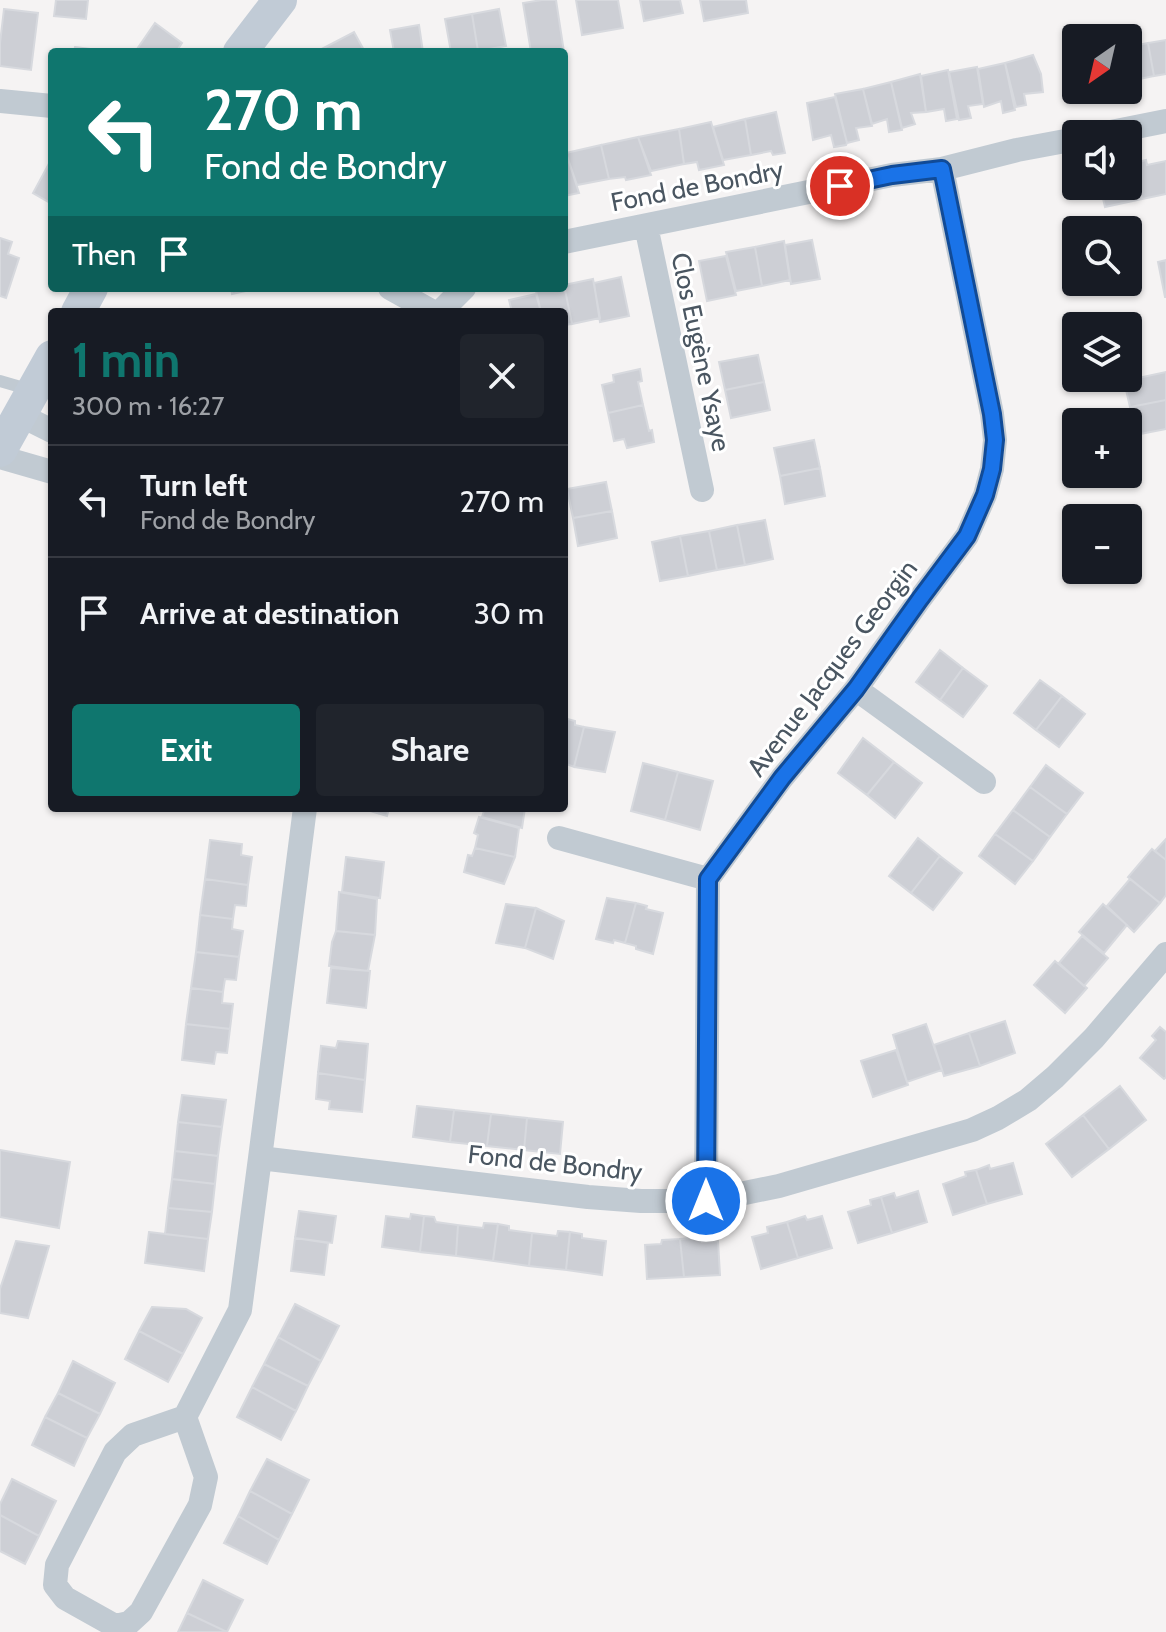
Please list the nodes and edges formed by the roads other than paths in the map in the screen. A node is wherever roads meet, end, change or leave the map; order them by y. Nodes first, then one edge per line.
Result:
1 (280, 0) edge
2 (243, 48) edge
3 (0, 101) edge
4 (48, 106) edge
5 (1166, 121) edge
6 (1142, 126) edge
7 (1062, 142) edge
8 (942, 169) junction
9 (646, 226) junction
10 (568, 241) edge
11 (397, 292) edge
12 (460, 292) edge
13 (426, 308) edge
14 (444, 308) edge
15 (48, 364) edge
16 (0, 381) edge
17 (27, 403) junction
18 (48, 427) edge
19 (0, 450) edge
20 (0, 457) edge
21 (48, 471) edge
22 (702, 490) dead end
23 (856, 689) junction
24 (984, 782) dead end
25 (304, 812) edge
26 (559, 838) dead end
27 (708, 879) junction
28 (1166, 954) edge
29 (260, 1158) junction
30 (706, 1201) junction
31 (185, 1417) junction

1 - 2 main road
3 - 4 street
5 - 6 street
7 - 8 street, Fond de Bondry
8 - 9 street, Fond de Bondry
8 - 23 street, Avenue Jacques Georgin
9 - 10 street, Fond de Bondry
9 - 22 street, Clos Eugène Ysaye
11 - 13 street
12 - 14 street
15 - 17 main road
16 - 17 lane
17 - 18 street
17 - 19 main road
20 - 21 street
23 - 24 street
23 - 27 street, Avenue Jacques Georgin
25 - 29 street
26 - 27 street
27 - 30 street
28 - 30 street, Fond de Bondry
29 - 30 street, Fond de Bondry
29 - 31 street
31 - 31 street

